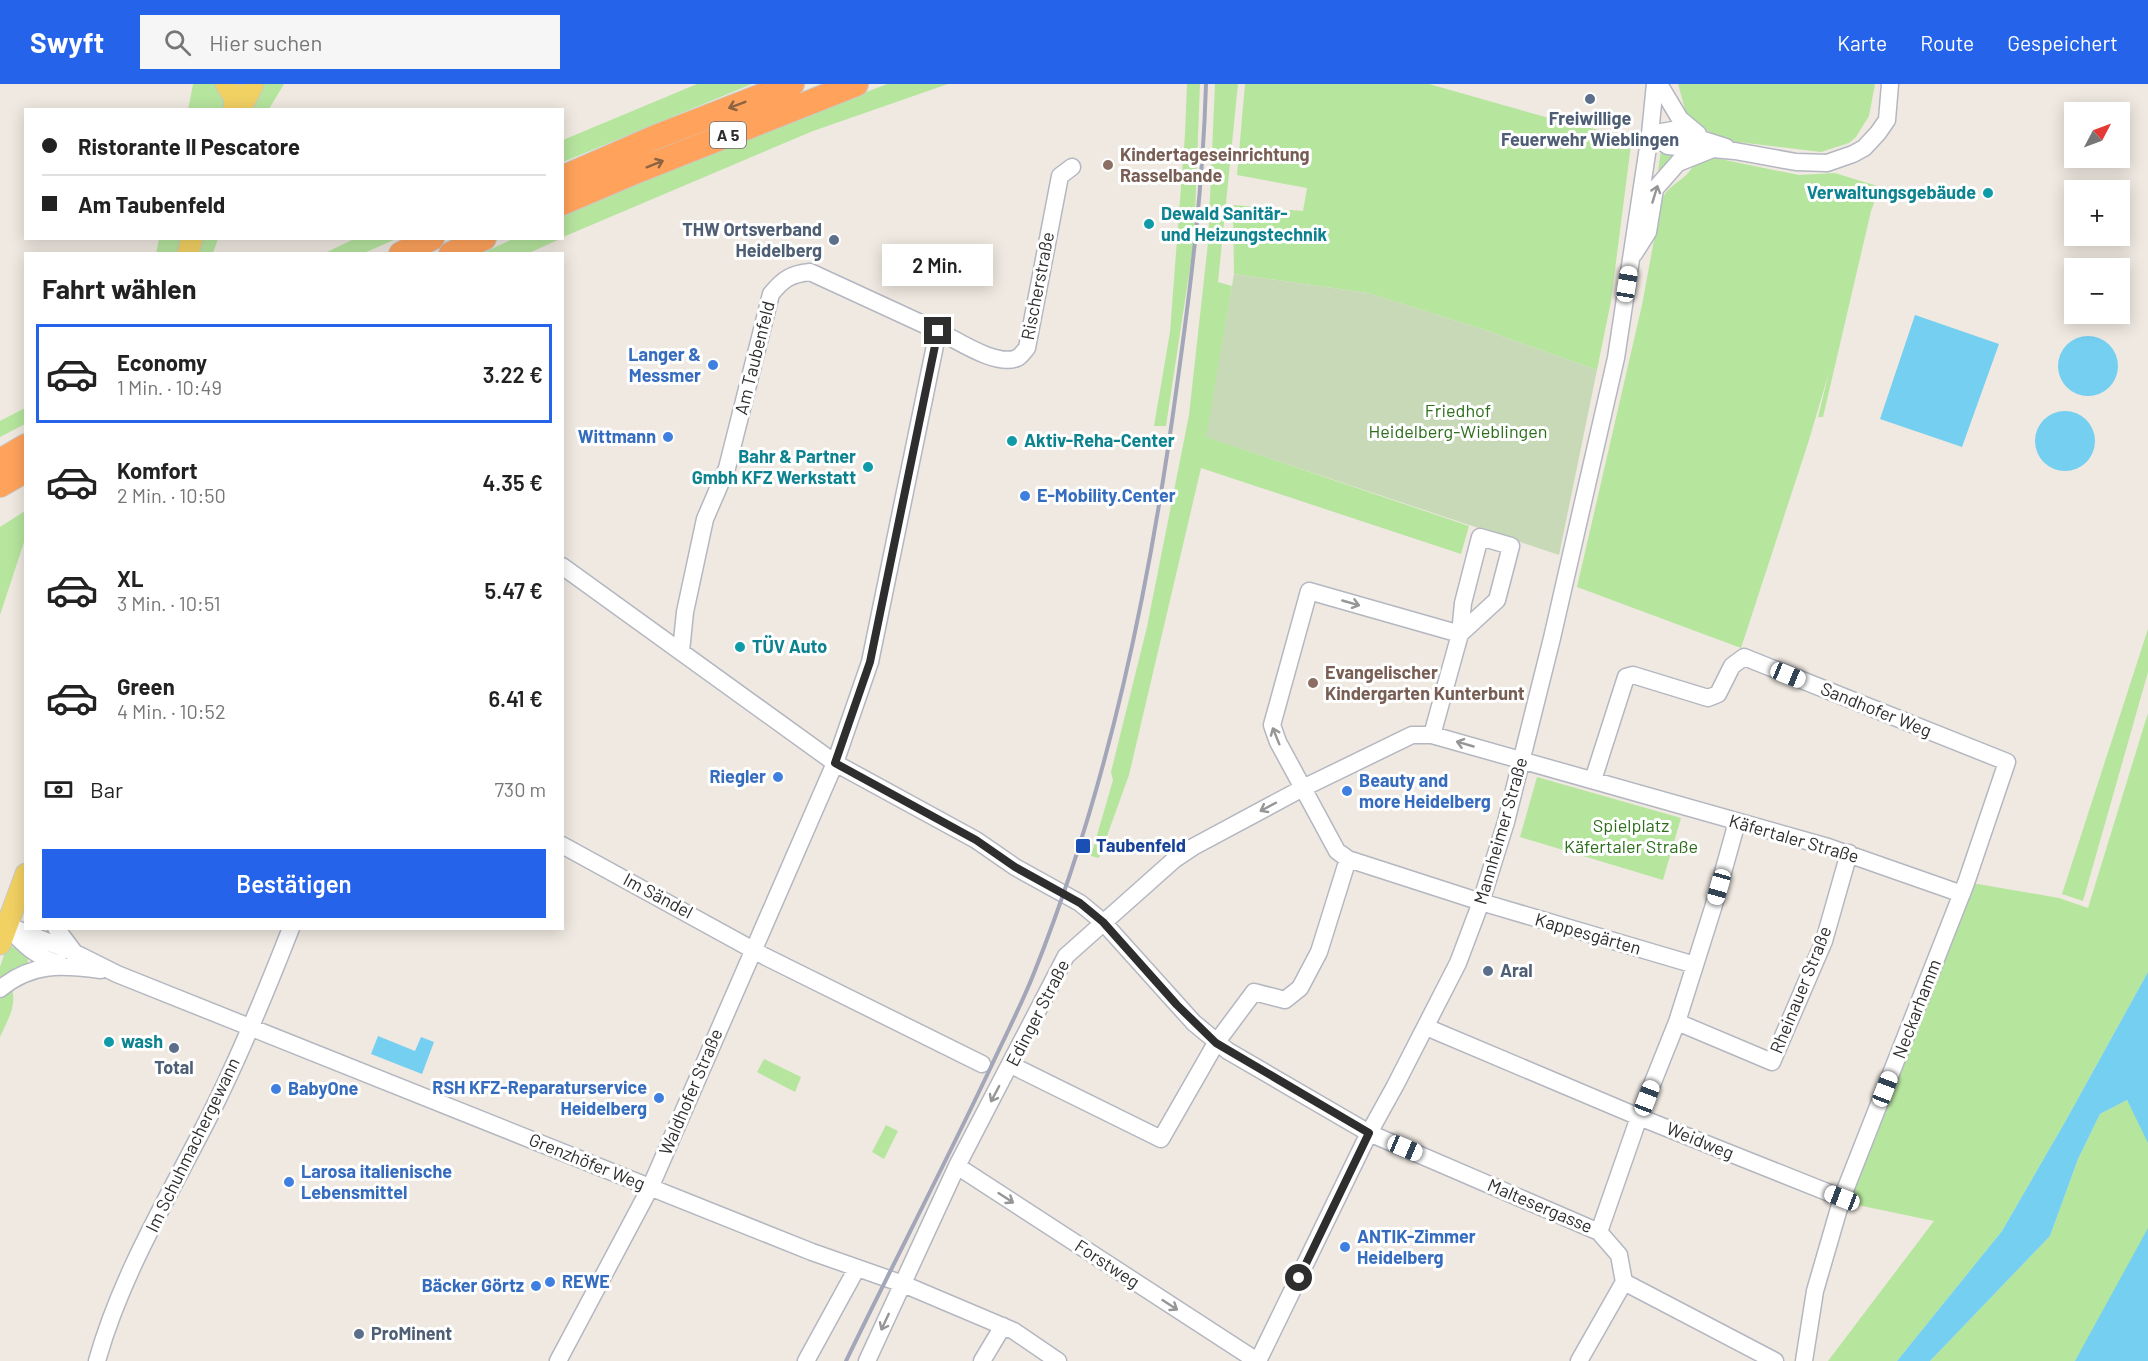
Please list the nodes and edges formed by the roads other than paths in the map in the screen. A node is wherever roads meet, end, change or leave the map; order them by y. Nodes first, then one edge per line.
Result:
1 (226, 84) edge
2 (250, 84) edge
3 (792, 84) edge
4 (856, 84) edge
5 (1657, 84) edge
6 (1890, 84) edge
7 (234, 108) edge
8 (241, 108) edge
9 (1680, 132) junction
10 (1650, 134) junction
11 (1710, 145) junction
12 (1682, 156) junction
13 (1072, 166) dead end
14 (564, 177) edge
15 (564, 202) edge
16 (428, 240) edge
17 (480, 240) edge
18 (405, 252) edge
19 (455, 252) edge
20 (1630, 261) junction
21 (938, 331) junction
22 (564, 567) edge
23 (1460, 634) junction
24 (681, 651) junction
25 (1432, 735) junction
26 (1521, 760) junction
27 (2007, 762) joint
28 (835, 763) junction
29 (1593, 780) junction
30 (1303, 788) junction
31 (1737, 822) junction
32 (564, 846) edge
33 (1849, 854) junction
34 (1348, 860) junction
35 (24, 879) edge
36 (1962, 894) junction
37 (1481, 902) junction
38 (1103, 922) junction
39 (58, 930) edge
40 (290, 930) edge
41 (3, 935) edge
42 (753, 948) junction
43 (75, 952) junction
44 (63, 965) junction
45 (1695, 965) junction
46 (111, 971) junction
47 (0, 989) edge
48 (1677, 1023) junction
49 (251, 1027) junction
50 (1426, 1027) junction
51 (1216, 1043) junction
52 (982, 1064) dead end
53 (1011, 1065) junction
54 (1639, 1117) junction
55 (1369, 1133) junction
56 (957, 1166) junction
57 (650, 1188) junction
58 (1842, 1198) junction
59 (1599, 1232) junction
60 (857, 1268) junction
61 (1624, 1282) junction
62 (903, 1284) junction
63 (1003, 1326) junction
64 (97, 1361) edge
65 (558, 1361) edge
66 (806, 1361) edge
67 (867, 1361) edge
68 (982, 1361) edge
69 (1058, 1361) edge
70 (1258, 1361) edge
71 (1579, 1361) edge
72 (1775, 1361) edge
73 (1804, 1361) edge

1 - 7 main road
2 - 8 main road
3 -> 14 highway, A 5
15 -> 4 highway, A 5
5 - 10 street, Mannheimer Straße
5 - 11 street
6 - 11 street
9 - 10 street
9 - 11 street
9 - 12 street
10 - 12 street
10 - 20 street, Mannheimer Straße
11 - 12 street
20 -> 12 street, Mannheimer Straße
13 - 21 street, Rischerstraße
16 - 18 highway
17 - 19 highway
20 - 26 street, Mannheimer Straße
21 - 24 street, Am Taubenfeld
21 - 28 street
22 - 24 street
23 - 23 street
23 - 25 street
30 -> 23 street
24 - 28 street
26 -> 25 street, Edinger Straße
25 - 30 street, Edinger Straße
26 - 29 street, Käfertaler Straße
26 - 37 street, Mannheimer Straße
27 - 29 street, Sandhofer Weg
27 - 36 street, Neckarhamm
28 - 38 street
28 - 42 street, Waldhofer Straße
29 - 31 street, Käfertaler Straße
30 - 34 street
30 -> 38 street, Edinger Straße
31 - 33 street, Käfertaler Straße
31 - 45 street
32 - 42 street, Im Sändel
33 - 36 street, Käfertaler Straße
33 - 48 street, Rheinauer Straße
34 - 37 street, Kappesgärten
34 - 51 street
35 - 41 main road
36 - 58 street, Neckarhamm
37 - 45 street, Kappesgärten
37 - 50 street, Mannheimer Straße
38 - 51 street
38 - 53 street, Edinger Straße
39 - 43 street, Grenzhöfer Weg
40 - 49 street, Im Schuhmachergewann
41 - 43 street, Grenzhöfer Weg
41 - 44 street, Grenzhöfer Weg
42 - 52 street
42 - 57 street, Waldhofer Straße
43 - 46 street, Grenzhöfer Weg
44 - 46 street, Grenzhöfer Weg
44 - 47 street, Grenzhöfer Weg
45 - 48 street
46 - 49 street, Grenzhöfer Weg
48 - 54 street
49 - 57 street, Grenzhöfer Weg
49 - 64 street, Im Schuhmachergewann
50 - 54 street, Weidweg
50 - 55 street, Mannheimer Straße
51 - 53 street
51 - 55 street
53 -> 56 street, Edinger Straße
54 - 58 street, Weidweg
54 - 59 street
55 - 59 street, Maltesergasse
55 - 70 street, Mannheimer Straße
56 - 62 street, Edinger Straße
56 -> 70 street, Forstweg
57 - 60 street, Grenzhöfer Weg
57 - 65 street, Waldhofer Straße
58 - 73 street, Neckarhamm
59 - 61 street, Maltesergasse
60 - 62 street, Grenzhöfer Weg
60 - 66 street
61 - 71 street
61 - 72 street
62 - 63 street, Grenzhöfer Weg
62 -> 67 street, Edinger Straße
63 - 68 street
63 - 69 street, Grenzhöfer Weg

